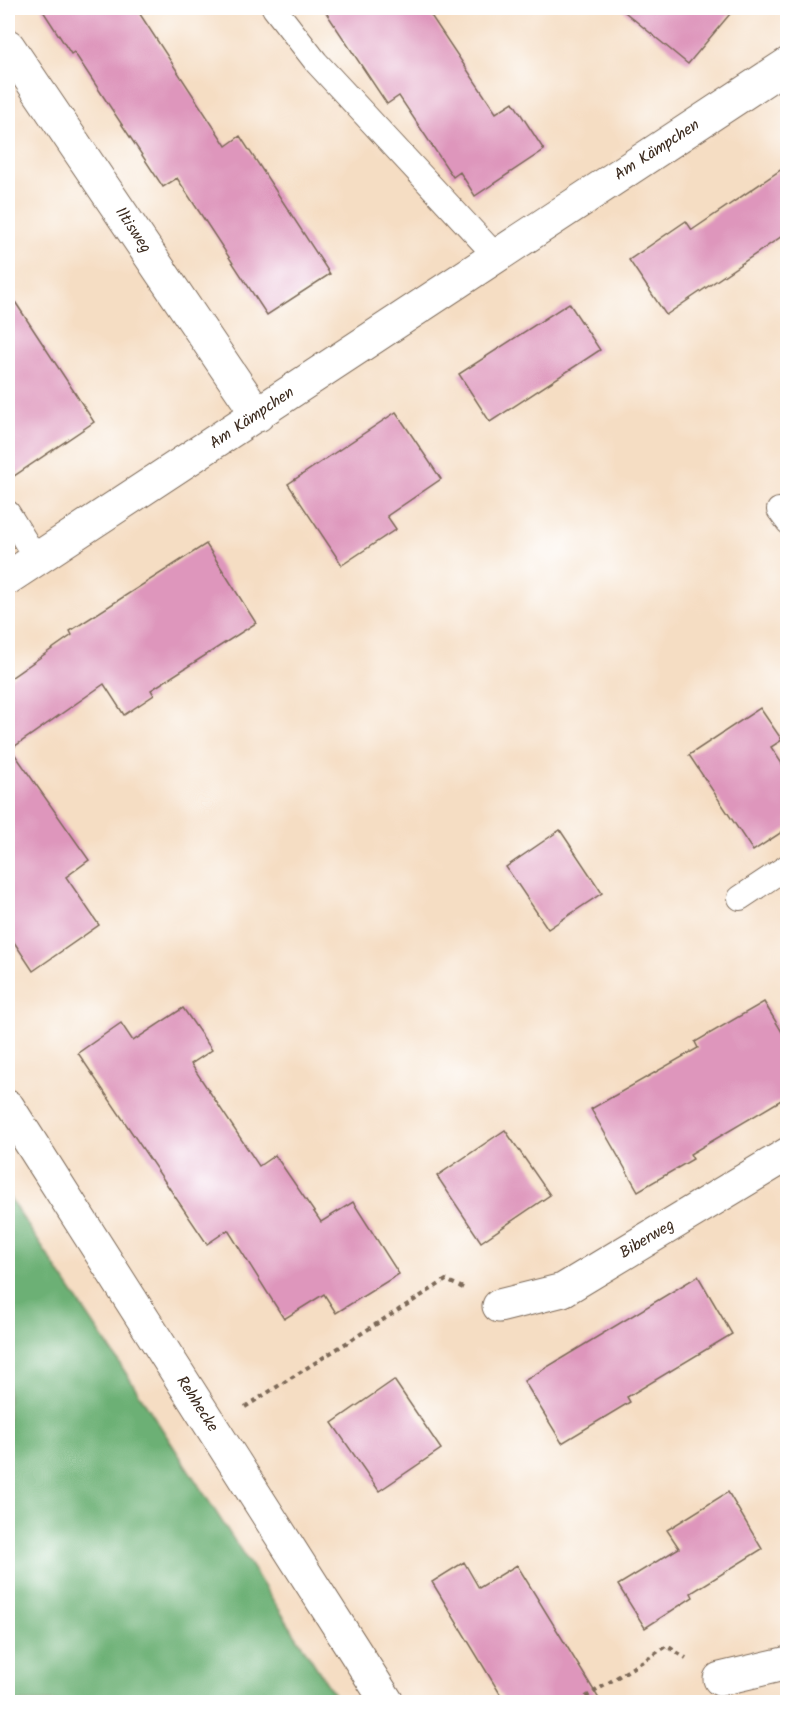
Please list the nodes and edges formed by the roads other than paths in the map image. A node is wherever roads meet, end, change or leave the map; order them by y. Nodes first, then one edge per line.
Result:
1 (274, 8) edge
2 (8, 46) edge
3 (788, 64) edge
4 (496, 256) junction
5 (258, 415) junction
6 (8, 513) edge
7 (38, 560) junction
8 (8, 578) edge
9 (788, 867) edge
10 (740, 898) dead end
11 (8, 1107) edge
12 (788, 1154) edge
13 (499, 1306) road end
14 (788, 1664) edge
15 (720, 1678) road end
16 (387, 1702) edge

1 - 4 lane
2 - 5 street, Iltisweg
3 - 4 street, Am Kämpchen
4 - 5 street, Am Kämpchen
5 - 7 street, Am Kämpchen
6 - 7 lane
7 - 8 street, Am Kämpchen
9 - 10 lane
11 - 16 street, Rehhecke
12 - 13 street, Biberweg
14 - 15 street

